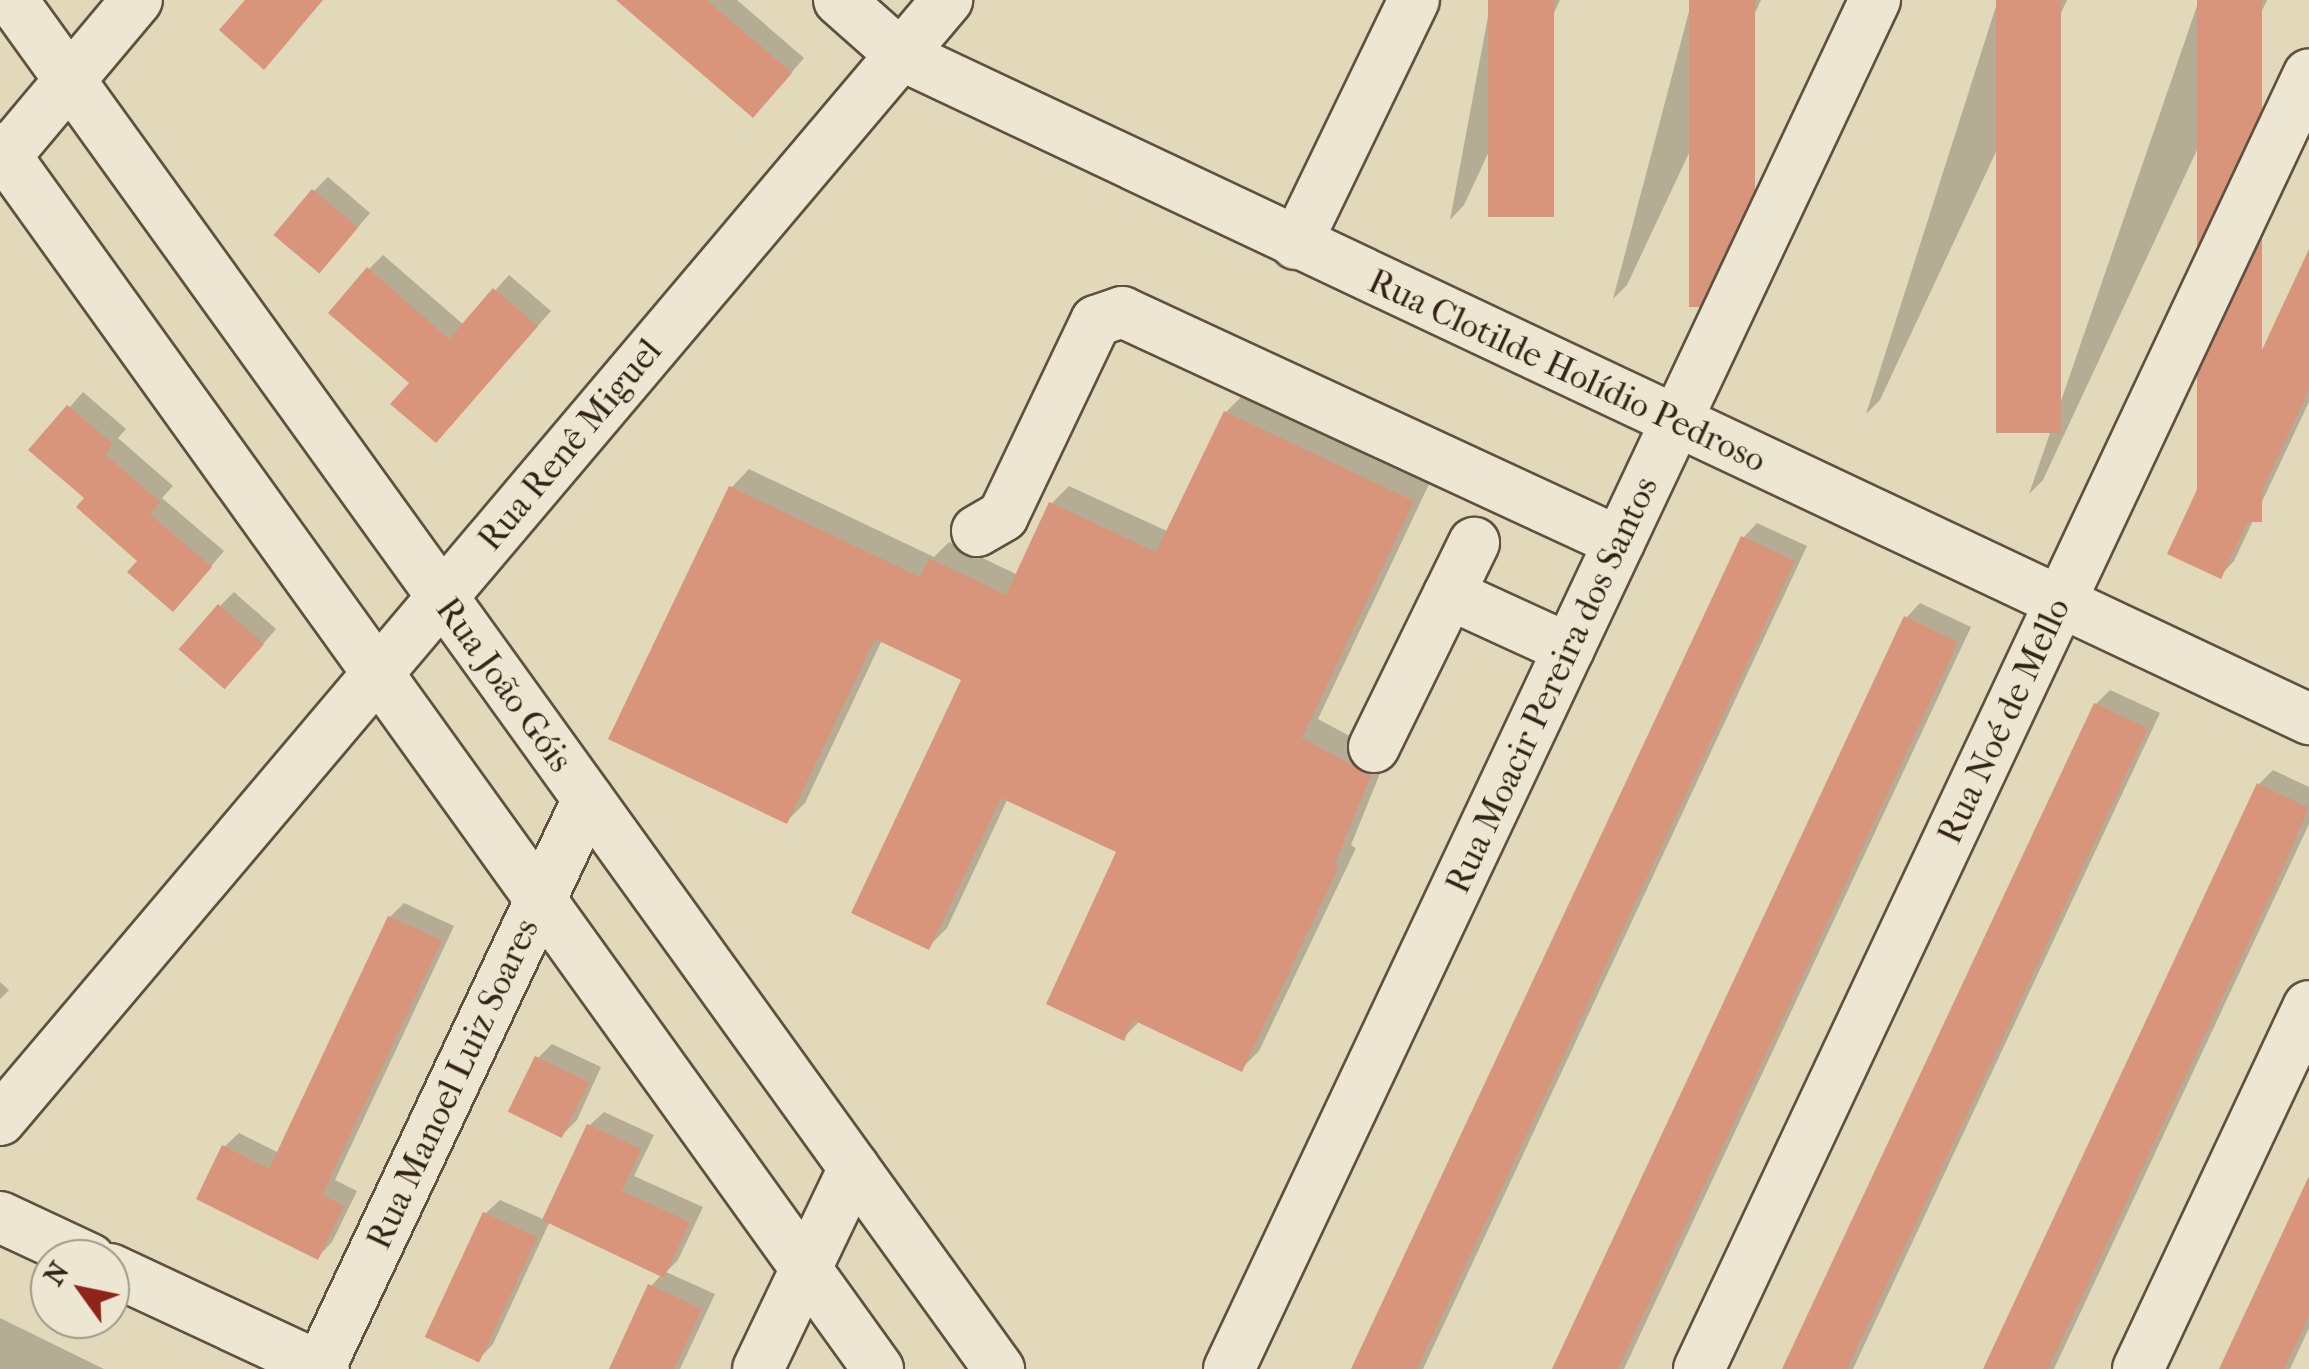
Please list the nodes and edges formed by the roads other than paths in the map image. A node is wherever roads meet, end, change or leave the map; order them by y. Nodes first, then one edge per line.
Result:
1 (12, 0) edge
2 (137, 0) edge
3 (839, 0) edge
4 (947, 0) edge
5 (1414, 0) edge
6 (1875, 0) edge
7 (901, 55) junction
8 (2309, 74) edge
9 (68, 79) junction
10 (2, 156) edge
11 (1296, 244) junction
12 (1676, 422) junction
13 (978, 531) dead end
14 (1619, 542) junction
15 (1474, 544) dead end
16 (1449, 594) junction
17 (440, 599) junction
18 (2060, 603) junction
19 (1568, 649) junction
20 (378, 674) junction
21 (2309, 719) edge
22 (1374, 747) dead end
23 (588, 799) junction
24 (540, 899) junction
25 (2309, 1006) edge
26 (0, 1120) edge
27 (854, 1168) junction
28 (0, 1217) edge
29 (47, 1239) edge
30 (804, 1268) junction
31 (130, 1277) edge
32 (321, 1368) edge
33 (758, 1369) edge
34 (878, 1369) edge
35 (999, 1369) edge
36 (1229, 1369) edge
37 (1698, 1369) edge
38 (2138, 1369) edge

1 - 9 street, Rua João Góis
2 - 9 street
3 - 7 street, Rua Clotilde Holídio Pedroso
4 - 7 street, Rua Renê Miguel
5 - 11 street
6 - 12 street, Rua Moacir Pereira dos Santos
7 - 11 street, Rua Clotilde Holídio Pedroso
7 - 17 street, Rua Renê Miguel
8 - 18 street, Rua Noé de Mello
9 - 10 street
9 - 17 street, Rua João Góis
10 - 20 street
11 - 12 street, Rua Clotilde Holídio Pedroso
12 - 14 street, Rua Moacir Pereira dos Santos
12 - 18 street, Rua Clotilde Holídio Pedroso
13 - 14 street
14 - 19 street, Rua Moacir Pereira dos Santos
15 - 16 street
16 - 19 street
16 - 22 street
17 - 20 street, Rua Renê Miguel
17 - 23 street, Rua João Góis
18 - 21 street, Rua Clotilde Holídio Pedroso
18 - 37 street, Rua Noé de Mello
19 - 36 street, Rua Moacir Pereira dos Santos
20 - 24 street
20 - 26 street, Rua Renê Miguel
23 - 24 street, Rua Manoel Luiz Soares
23 - 27 street, Rua João Góis
24 - 30 street
24 - 32 street, Rua Manoel Luiz Soares
25 - 38 street
27 - 30 street
27 - 35 street, Rua João Góis
28 - 29 street
30 - 33 street
30 - 34 street
31 - 32 street

